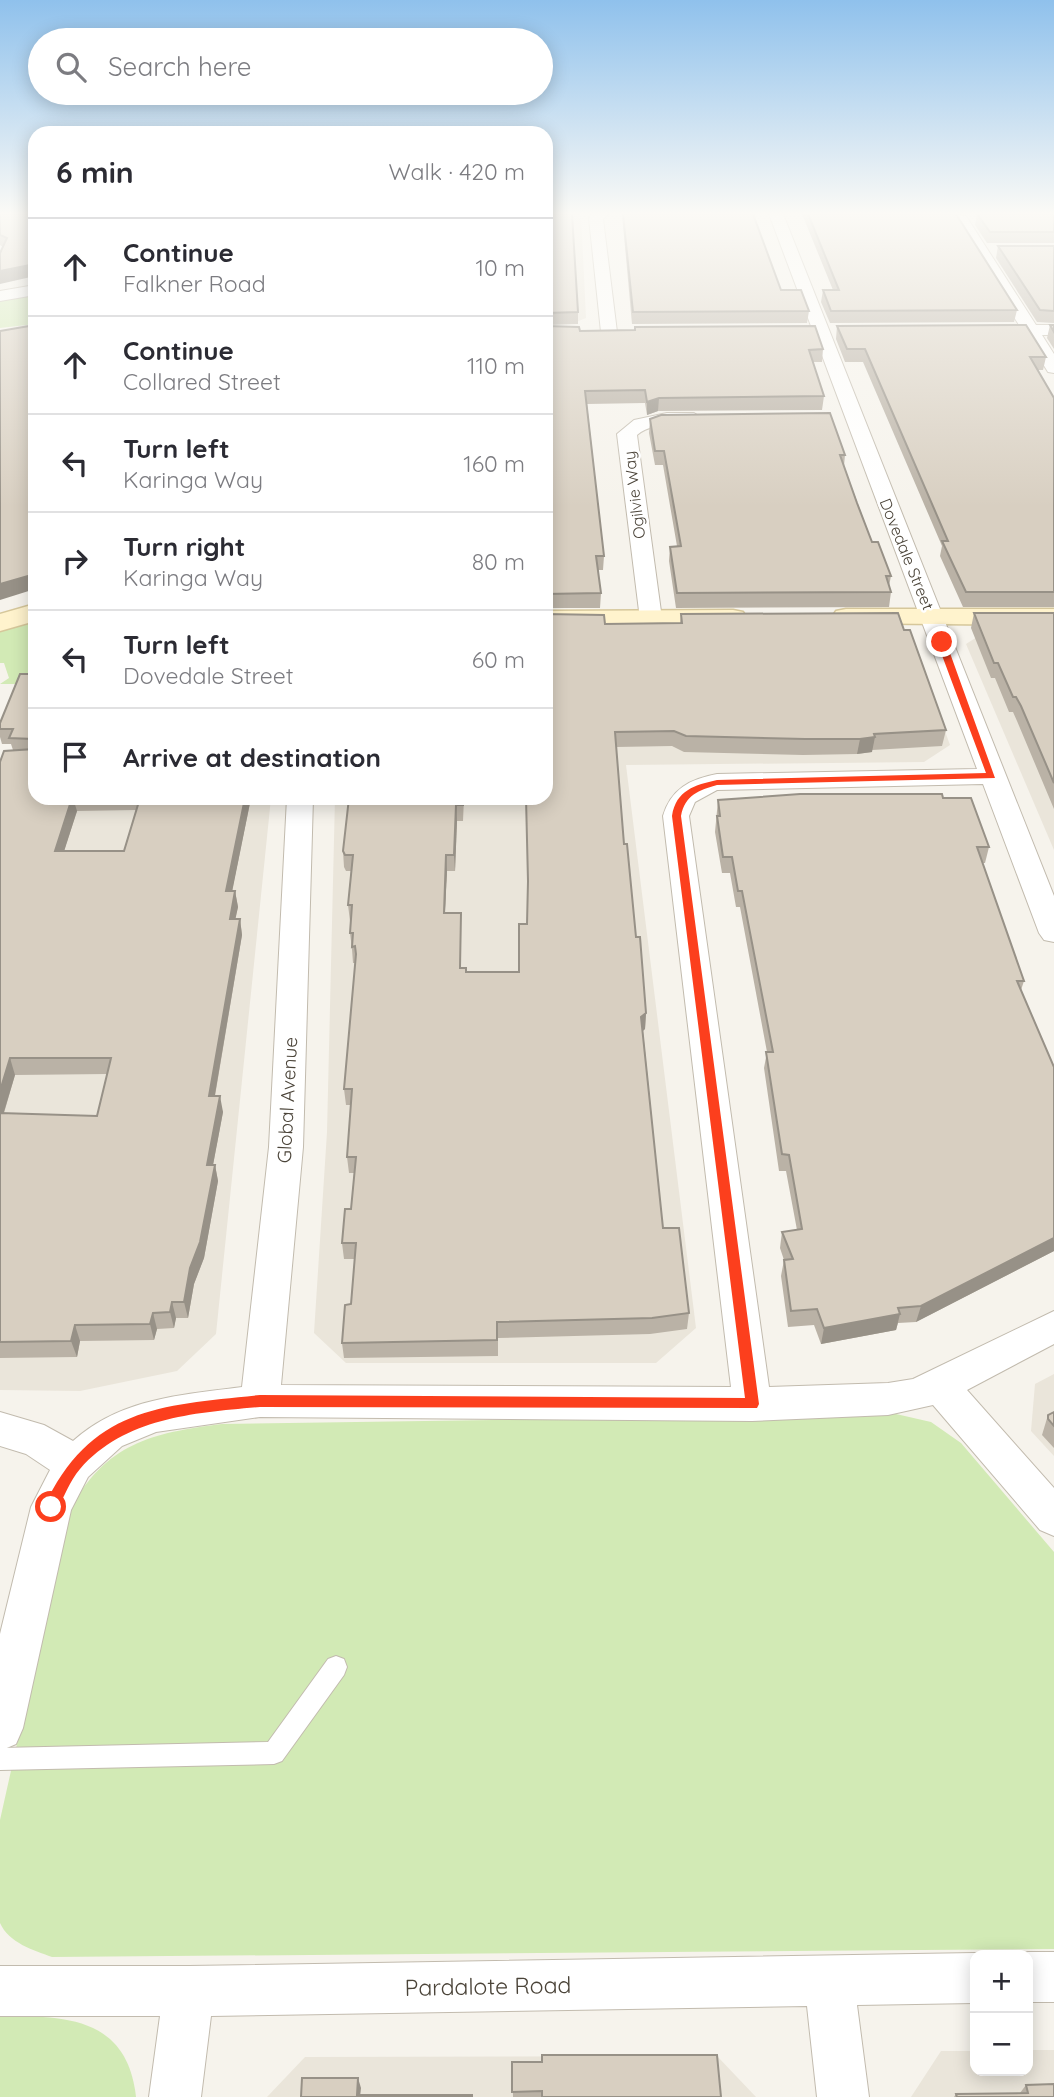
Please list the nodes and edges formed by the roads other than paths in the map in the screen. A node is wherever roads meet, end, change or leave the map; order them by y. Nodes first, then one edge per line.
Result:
1 (607, 312) edge
2 (819, 312) edge
3 (1020, 312) edge
4 (973, 330) edge
5 (1029, 330) junction
6 (1054, 330) edge
7 (798, 331) edge
8 (827, 331) junction
9 (609, 332) edge
10 (1054, 368) edge
11 (830, 418) edge
12 (854, 418) junction
13 (714, 419) edge
14 (28, 614) edge
15 (932, 616) junction
16 (819, 617) edge
17 (1054, 617) edge
18 (763, 618) edge
19 (553, 619) edge
20 (652, 619) junction
21 (0, 623) edge
22 (992, 776) junction
23 (300, 805) edge
24 (1048, 907) edge
25 (1054, 933) edge
26 (1054, 1326) edge
27 (940, 1386) junction
28 (260, 1401) junction
29 (752, 1404) junction
30 (0, 1429) edge
31 (74, 1465) junction
32 (1054, 1517) edge
33 (336, 1667) dead end
34 (0, 1728) edge
35 (0, 1759) edge
36 (1033, 1977) edge
37 (1054, 1977) edge
38 (970, 1978) edge
39 (829, 1980) junction
40 (0, 1991) edge
41 (189, 1991) junction
42 (175, 2097) edge
43 (843, 2097) edge

1 - 9 street
2 - 8 street, Dovedale Street
3 - 5 street
4 - 5 street
5 - 6 street
5 - 10 street
7 - 8 street
8 - 12 street, Dovedale Street
11 - 12 street
12 - 15 street, Dovedale Street
13 - 20 street, Ogilvie Way
14 - 21 street
15 - 16 street
15 - 17 street
15 - 22 street, Dovedale Street
18 - 20 street
19 - 20 street
22 - 24 street, Dovedale Street
22 - 29 street
23 - 28 street, Global Avenue
24 - 25 street, Dovedale Street
26 - 27 street
27 - 29 street
27 - 32 street
28 - 29 street
28 - 31 street
30 - 31 street
31 - 34 street
33 - 35 lane
36 - 37 street
38 - 39 street, Pardalote Road
39 - 41 street, Pardalote Road
39 - 43 street
40 - 41 street, Pardalote Road
41 - 42 street

